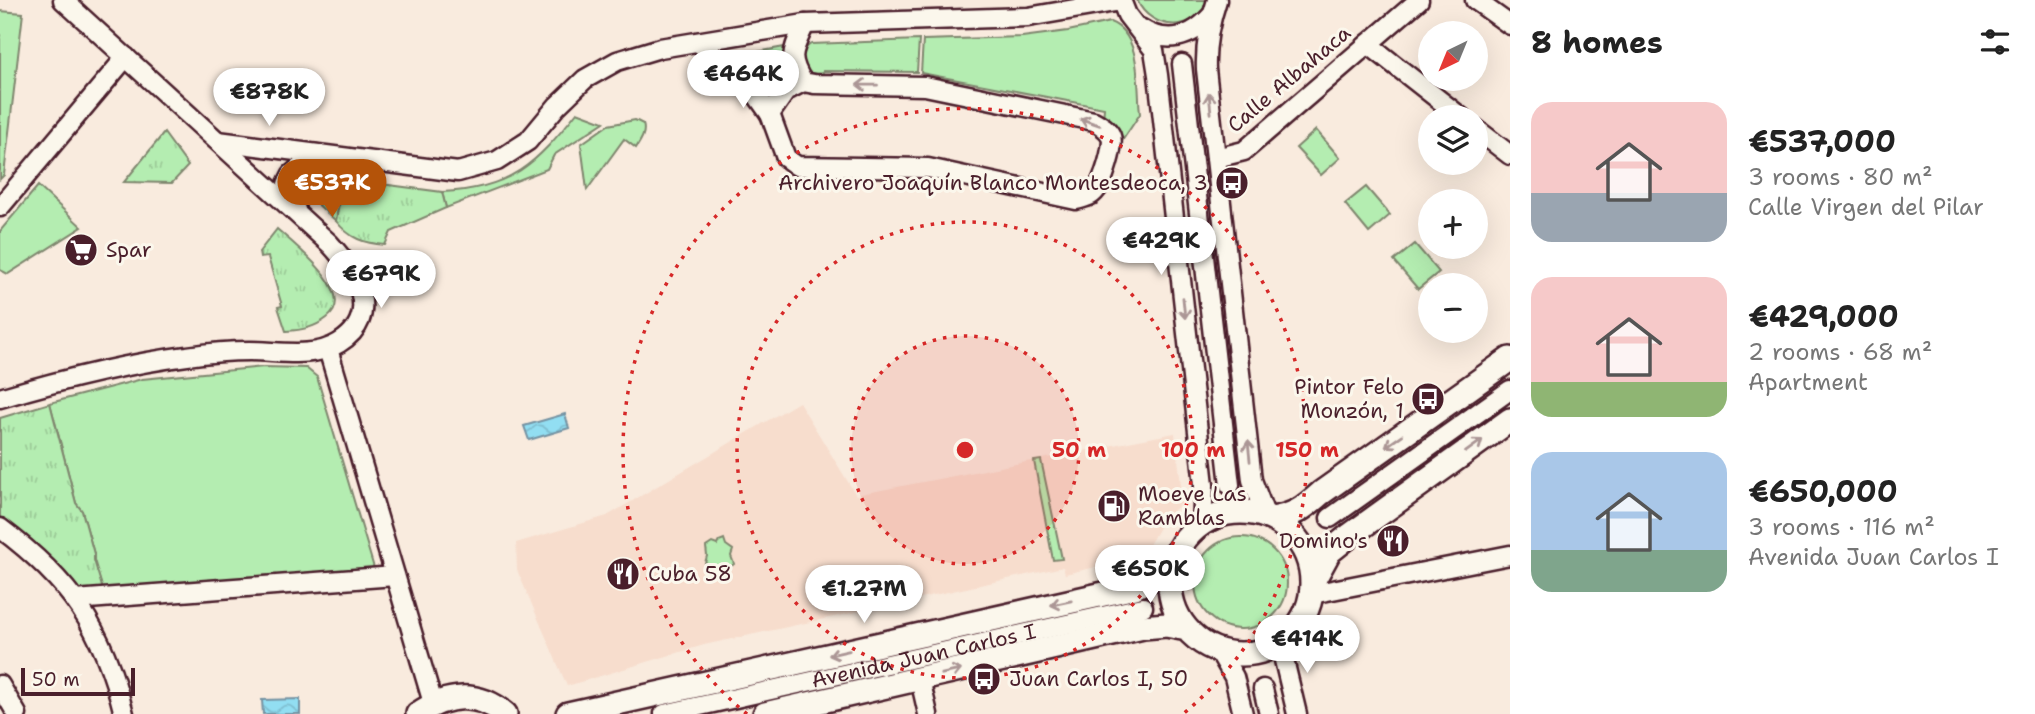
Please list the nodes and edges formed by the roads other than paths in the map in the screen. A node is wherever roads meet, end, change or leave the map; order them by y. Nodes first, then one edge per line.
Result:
1 (63, 0) edge
2 (1121, 0) edge
3 (1419, 0) edge
4 (1475, 0) edge
5 (1214, 8) edge
6 (805, 24) junction
7 (1510, 25) edge
8 (1137, 26) junction
9 (698, 41) junction
10 (1368, 44) junction
11 (126, 57) junction
12 (1182, 64) dead end
13 (803, 82) junction
14 (748, 83) junction
15 (1446, 105) edge
16 (770, 114) junction
17 (1488, 138) edge
18 (218, 141) junction
19 (316, 154) junction
20 (1510, 155) edge
21 (1216, 158) junction
22 (0, 207) edge
23 (297, 213) junction
24 (328, 349) junction
25 (1510, 359) edge
26 (1510, 390) edge
27 (0, 398) edge
28 (1510, 420) edge
29 (1230, 485) dead end
30 (1269, 518) junction
31 (1330, 518) dead end
32 (1202, 523) junction
33 (0, 528) edge
34 (1510, 555) edge
35 (1171, 567) junction
36 (395, 576) junction
37 (1312, 589) junction
38 (75, 600) junction
39 (1143, 607) dead end
40 (1186, 629) junction
41 (1284, 640) junction
42 (1219, 651) junction
43 (920, 679) junction
44 (0, 685) edge
45 (1263, 689) dead end
46 (425, 709) edge
47 (799, 710) edge
48 (17, 714) edge
49 (124, 714) edge
50 (505, 714) edge
51 (568, 714) edge
52 (664, 714) edge
53 (765, 714) edge
54 (928, 714) edge
55 (1243, 714) edge
56 (1269, 714) edge
57 (1297, 714) edge

1 - 11 street
2 - 6 street
2 - 8 street
3 - 10 street, Calle Albahaca
4 - 7 street
5 - 8 street
21 -> 5 street
6 - 9 street
6 - 13 street
8 -> 32 street
9 - 14 street
9 - 19 street
10 - 15 street
10 - 21 street, Calle Albahaca
11 - 18 street
11 - 22 street
12 - 29 street
13 - 14 street
13 - 16 street
16 -> 13 street
14 - 16 street
17 - 20 street
18 - 19 street
18 - 23 street
19 - 23 street
30 -> 21 street
23 - 24 street
24 - 27 street
24 - 36 street
25 -> 30 street
26 - 31 street
37 -> 28 street
30 - 32 street
30 - 37 street
32 - 35 street
33 - 38 street
34 - 37 street
35 - 40 street
35 -> 51 street, Avenida Juan Carlos I
36 - 38 street
36 - 46 street
37 - 41 street
38 - 49 street
39 - 52 street, Avenida Juan Carlos I
40 - 42 street
43 -> 40 street, Avenida Juan Carlos I
41 - 42 street
41 - 57 street
42 - 55 street
43 - 47 street, Avenida Juan Carlos I
43 - 54 street
44 - 48 street
45 - 56 street
46 - 50 street
47 - 53 street, Avenida Juan Carlos I

